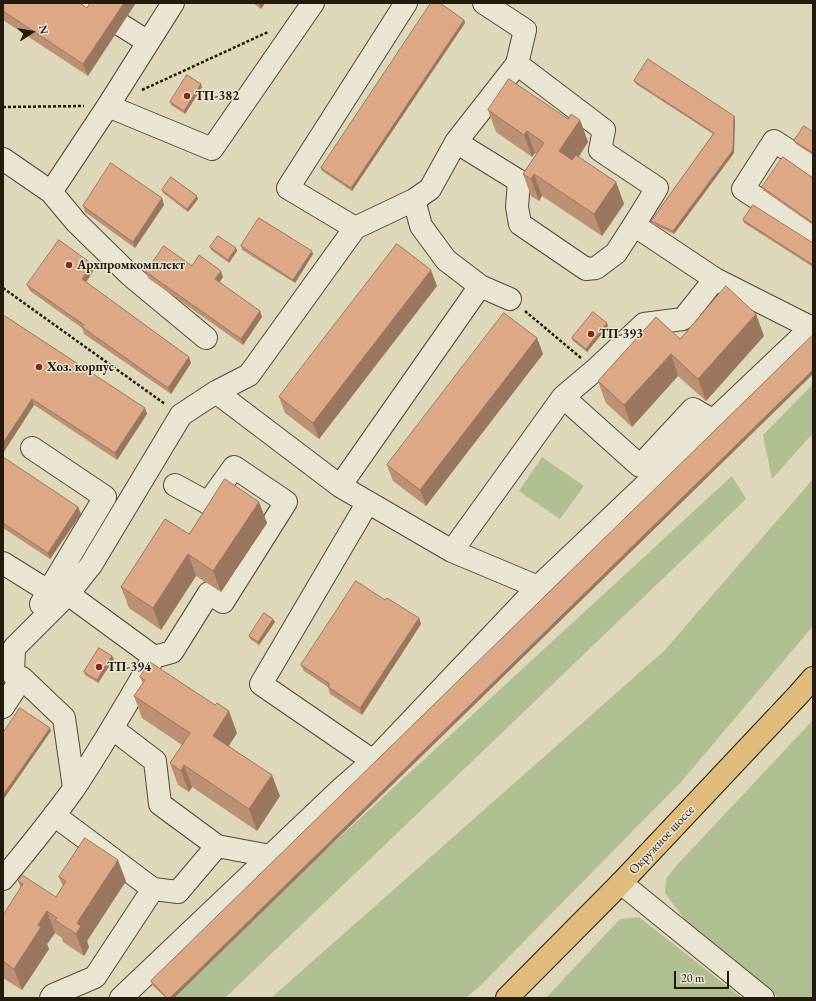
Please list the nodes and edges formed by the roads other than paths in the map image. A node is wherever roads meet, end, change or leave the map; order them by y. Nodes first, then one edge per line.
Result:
1 (173, 3) edge
2 (313, 3) edge
3 (406, 3) edge
4 (484, 3) edge
5 (121, 25) edge
6 (148, 42) junction
7 (517, 64) junction
8 (108, 106) junction
9 (456, 142) junction
10 (3, 159) edge
11 (813, 166) edge
12 (51, 192) junction
13 (414, 200) junction
14 (634, 225) junction
15 (355, 228) junction
16 (813, 235) edge
17 (715, 279) junction
18 (480, 286) junction
19 (510, 299) road end
20 (812, 327) edge
21 (206, 338) dead end
22 (216, 392) junction
23 (563, 397) junction
24 (712, 420) junction
25 (32, 448) dead end
26 (175, 485) dead end
27 (340, 486) junction
28 (368, 502) junction
29 (452, 551) junction
30 (3, 563) edge
31 (538, 587) junction
32 (52, 596) junction
33 (9, 645) edge
34 (154, 658) junction
35 (22, 678) junction
36 (813, 678) edge
37 (3, 707) edge
38 (113, 729) junction
39 (373, 761) junction
40 (74, 788) junction
41 (54, 815) junction
42 (217, 846) junction
43 (270, 856) junction
44 (3, 879) edge
45 (621, 883) junction
46 (153, 889) junction
47 (50, 998) edge
48 (121, 998) edge
49 (507, 998) edge
50 (763, 998) edge

1 - 6 lane
2 - 8 lane
3 - 15 lane
4 - 7 lane
5 - 6 lane
6 - 8 lane
7 - 9 lane
7 - 14 lane
8 - 12 lane
9 - 13 lane
9 - 14 lane
10 - 12 lane
11 - 16 lane
12 - 21 lane
13 - 15 lane
13 - 18 lane
14 - 17 lane
15 - 22 lane
17 - 20 lane
17 - 23 lane
18 - 19 lane
18 - 27 lane
20 - 24 lane
22 - 27 lane
22 - 32 lane
23 - 24 lane
23 - 29 lane
24 - 31 lane
25 - 32 lane
26 - 34 lane
27 - 28 lane
28 - 29 lane
28 - 39 lane
29 - 31 lane
30 - 32 lane
31 - 39 lane
32 - 33 lane
32 - 34 lane
33 - 35 lane
34 - 38 lane
35 - 37 lane
35 - 40 lane
36 - 45 main road, Окружное шоссе
38 - 40 lane
38 - 42 lane
39 - 43 lane
40 - 41 lane
41 - 44 lane
41 - 46 lane
42 - 43 lane
42 - 46 lane
43 - 48 lane
45 - 49 main road, Окружное шоссе
45 - 50 lane
46 - 47 lane

